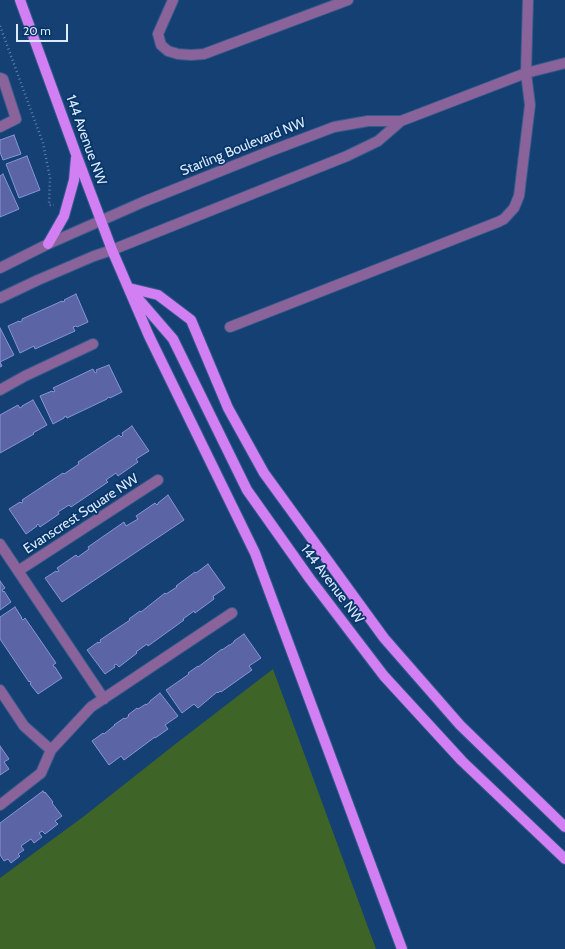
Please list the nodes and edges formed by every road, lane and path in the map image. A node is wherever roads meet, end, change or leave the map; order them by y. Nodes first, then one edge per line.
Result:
1 (20, 0) edge
2 (173, 0) edge
3 (348, 0) edge
4 (528, 0) edge
5 (565, 63) edge
6 (526, 73) junction
7 (0, 78) edge
8 (401, 121) junction
9 (0, 127) edge
10 (76, 154) junction
11 (101, 220) junction
12 (48, 244) junction
13 (112, 250) junction
14 (0, 268) edge
15 (129, 288) junction
16 (0, 298) edge
17 (230, 327) dead end
18 (93, 344) dead end
19 (0, 390) edge
20 (158, 480) dead end
21 (0, 544) edge
22 (18, 571) junction
23 (232, 613) dead end
24 (0, 690) edge
25 (104, 699) junction
26 (51, 750) junction
27 (0, 805) edge
28 (565, 827) edge
29 (565, 859) edge
30 (402, 949) edge

1 - 10 main road, 144 Avenue NW
2 - 3 street
4 - 6 street
5 - 6 street, Starling Boulevard NW
6 - 8 street, Starling Boulevard NW
6 - 17 street
7 - 9 street
8 - 11 street, Starling Boulevard NW
8 - 13 street, Starling Boulevard NW
10 - 11 main road, 144 Avenue NW
10 - 12 main road
11 - 12 street, Starling Boulevard NW
11 - 13 main road, 144 Avenue NW
12 - 14 street, Starling Boulevard NW
13 - 15 main road, 144 Avenue NW
13 - 16 street, Starling Boulevard NW
15 - 28 main road, 144 Avenue NW
15 - 29 main road, 144 Avenue NW
15 - 30 main road, 144 Avenue NW
18 - 19 street
20 - 22 street, Evanscrest Square NW
21 - 22 street, Evanscrest Square NW
22 - 25 street, Evanscrest Square NW
23 - 25 street
24 - 26 street
25 - 26 street
26 - 27 street

